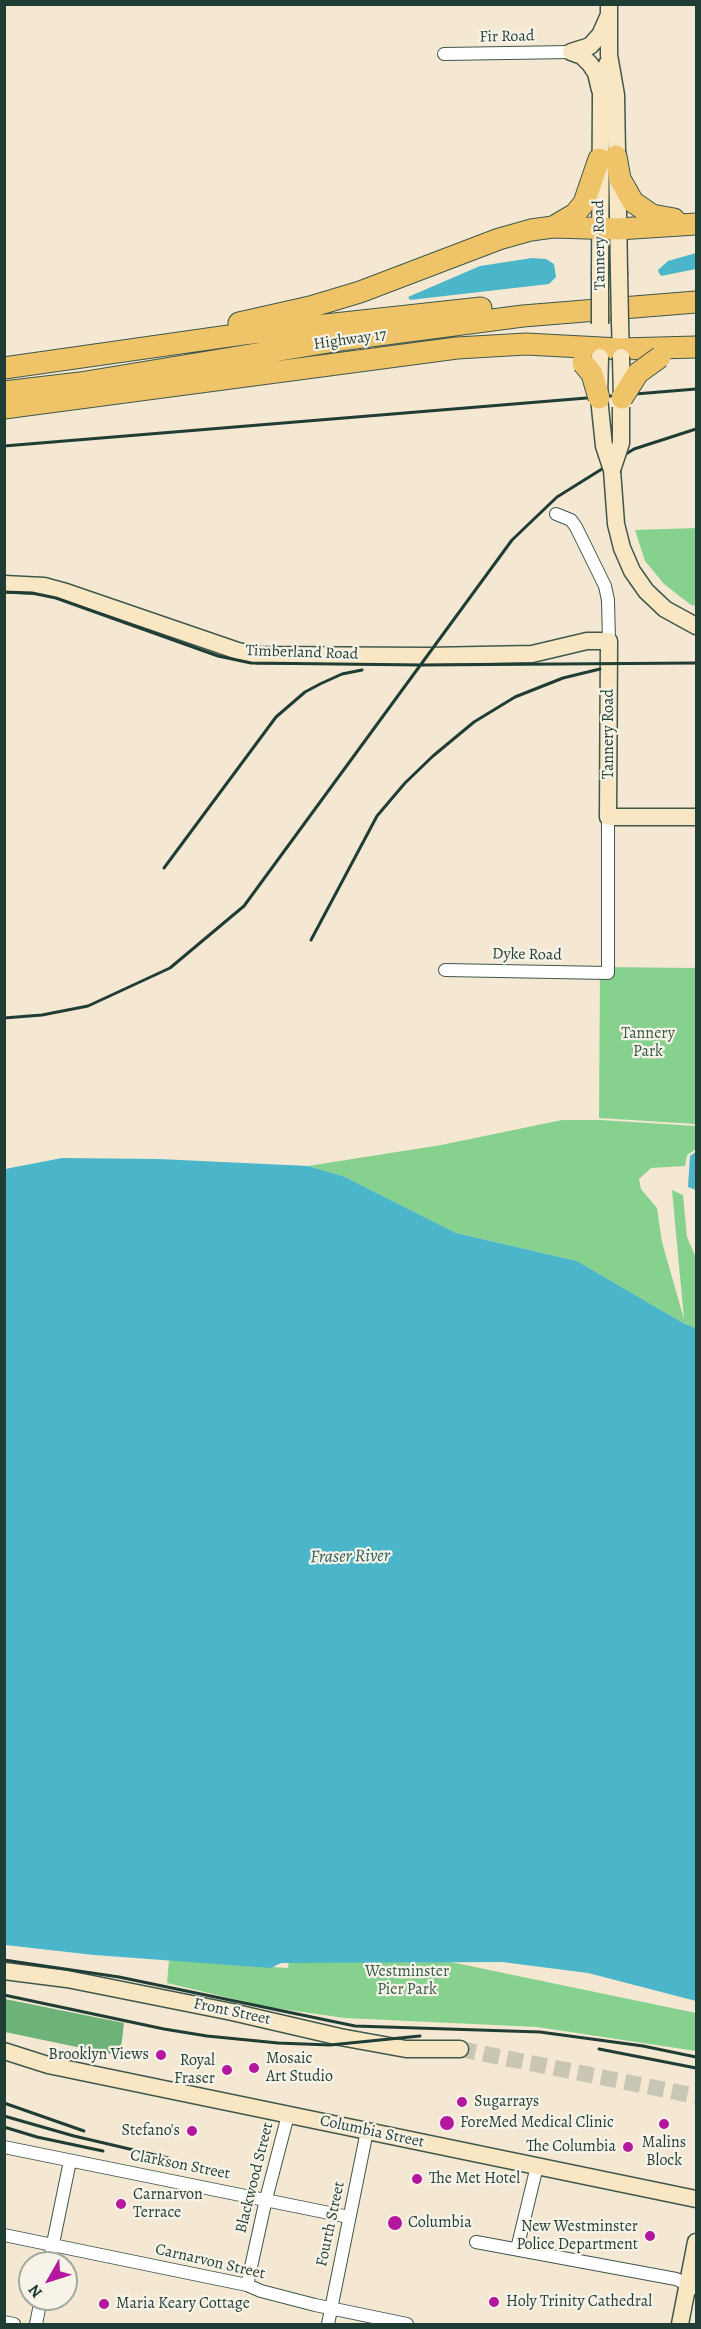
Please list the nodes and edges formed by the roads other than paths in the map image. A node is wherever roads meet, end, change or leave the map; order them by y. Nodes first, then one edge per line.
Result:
1 (610, 9) edge
2 (572, 52) junction
3 (444, 54) dead end
4 (609, 54) junction
5 (601, 94) junction
6 (607, 158) junction
7 (696, 223) edge
8 (554, 227) junction
9 (609, 228) junction
10 (696, 288) edge
11 (696, 302) edge
12 (526, 344) junction
13 (154, 346) junction
14 (688, 348) edge
15 (610, 352) junction
16 (4, 368) edge
17 (4, 392) edge
18 (600, 398) junction
19 (622, 398) junction
20 (4, 408) edge
21 (612, 470) junction
22 (556, 514) dead end
23 (4, 584) edge
24 (696, 626) edge
25 (609, 641) junction
26 (609, 817) junction
27 (696, 817) edge
28 (445, 969) dead end
29 (608, 973) joint
30 (4, 1971) edge
31 (460, 2049) tunnel mouth
32 (4, 2051) edge
33 (4, 2061) edge
34 (48, 2065) junction
35 (288, 2115) junction
36 (367, 2131) junction
37 (4, 2147) edge
38 (70, 2161) junction
39 (537, 2166) junction
40 (266, 2199) junction
41 (696, 2199) edge
42 (349, 2217) junction
43 (4, 2235) edge
44 (477, 2242) dead end
45 (696, 2242) edge
46 (52, 2245) junction
47 (517, 2249) junction
48 (51, 2251) edge
49 (248, 2285) junction
50 (692, 2286) edge
51 (331, 2308) junction
52 (4, 2322) edge
53 (14, 2325) edge
54 (328, 2325) edge
55 (407, 2325) edge
56 (680, 2325) edge

1 - 2 street
1 - 4 street, Tannery Road
2 - 3 street, Fir Road
2 - 5 street
4 - 5 street, Tannery Road
4 - 6 street, Tannery Road
5 - 6 street, Tannery Road
6 - 7 highway
6 - 8 highway
6 - 9 street, Tannery Road
7 - 9 highway
8 - 9 highway
8 - 13 highway
9 - 15 street, Tannery Road, bridge
9 - 15 street, Tannery Road, bridge
10 - 13 highway, Highway 17
11 - 17 highway, Highway 17
12 - 15 highway
12 - 18 highway, bridge
12 - 20 highway
13 - 16 highway, Highway 17
14 - 15 highway
14 - 19 highway, bridge
15 - 18 street, Tannery Road, bridge
15 - 19 street, Tannery Road, bridge
18 - 21 street, Tannery Road, bridge
19 - 21 street, Tannery Road, bridge
21 - 24 street, Tannery Road
22 - 25 street, Tannery Road
23 - 25 street, Timberland Road
25 - 26 street, Tannery Road
26 - 27 street
26 - 29 street, Tannery Road
28 - 29 street, Dyke Road
30 - 31 street, Front Street
32 - 34 street, Columbia Street
33 - 34 street, Columbia Street
34 - 35 street, Columbia Street
35 - 36 street, Columbia Street
35 - 40 street, Blackwood Street
36 - 39 street, Columbia Street
36 - 42 street, Fourth Street
37 - 38 street, Clarkson Street
38 - 40 street, Clarkson Street
38 - 46 street
39 - 41 street, Columbia Street
39 - 47 street
40 - 42 street, Clarkson Street
40 - 49 street, Blackwood Street
42 - 51 street, Fourth Street
43 - 46 street, Carnarvon Street
44 - 47 street
45 - 50 street
46 - 48 street
46 - 49 street, Carnarvon Street
47 - 50 street
49 - 51 street, Carnarvon Street
50 - 56 street
51 - 54 street, Fourth Street
51 - 55 street, Carnarvon Street
52 - 53 street

